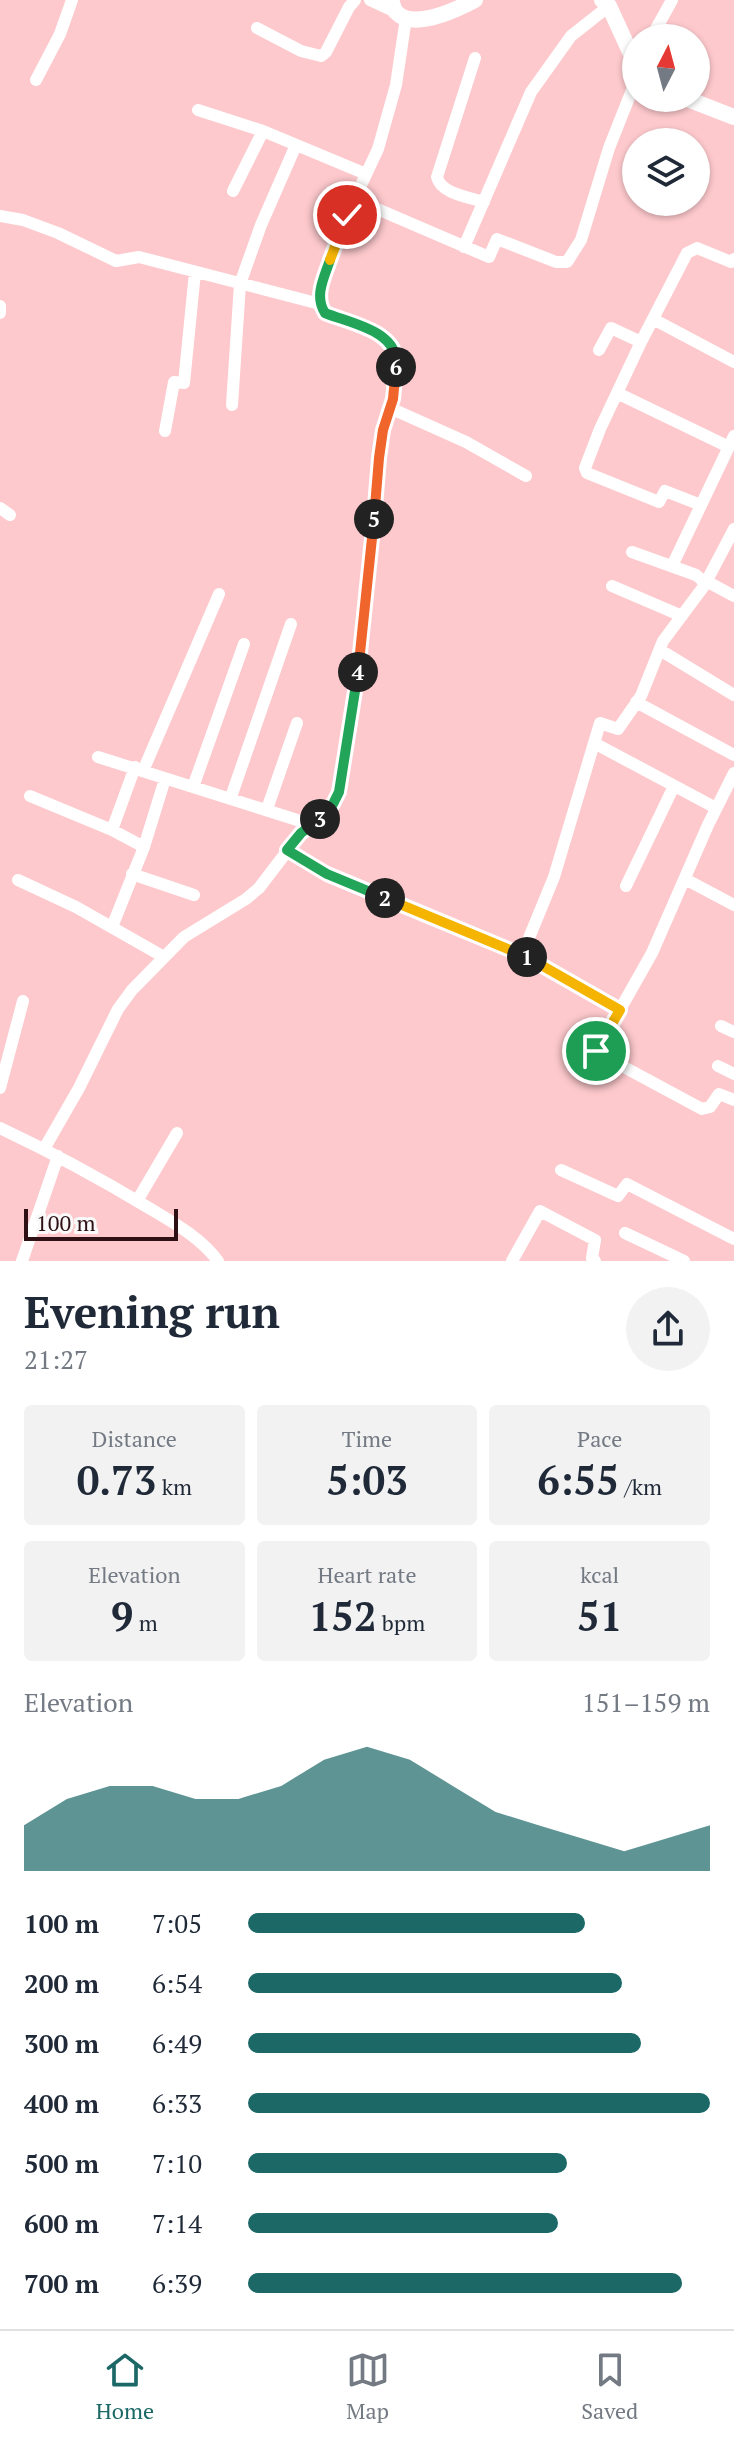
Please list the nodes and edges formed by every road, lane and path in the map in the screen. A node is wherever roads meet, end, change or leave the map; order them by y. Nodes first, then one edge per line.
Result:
1 (72, 0) edge
2 (355, 0) edge
3 (370, 0) edge
4 (475, 0) edge
5 (672, 0) edge
6 (606, 3) edge
7 (398, 10) edge
8 (659, 24) edge
9 (257, 28) dead end
10 (622, 36) edge
11 (475, 58) dead end
12 (36, 80) dead end
13 (710, 107) edge
14 (198, 110) dead end
15 (623, 112) edge
16 (733, 115) edge
17 (263, 131) junction
18 (296, 145) junction
19 (366, 174) junction
20 (233, 191) dead end
21 (354, 199) junction
22 (484, 202) junction
23 (0, 216) edge
24 (464, 247) junction
25 (734, 259) edge
26 (195, 272) junction
27 (240, 284) junction
28 (320, 304) junction
29 (0, 306) edge
30 (0, 313) edge
31 (653, 319) junction
32 (641, 342) junction
33 (599, 350) dead end
34 (734, 362) edge
35 (617, 393) junction
36 (232, 405) dead end
37 (390, 408) junction
38 (165, 431) dead end
39 (731, 442) edge
40 (526, 476) dead end
41 (701, 505) junction
42 (734, 529) edge
43 (632, 552) dead end
44 (672, 566) junction
45 (705, 583) junction
46 (612, 586) dead end
47 (219, 594) dead end
48 (734, 596) edge
49 (682, 616) junction
50 (291, 624) dead end
51 (244, 644) dead end
52 (660, 650) junction
53 (734, 695) edge
54 (636, 702) junction
55 (297, 723) dead end
56 (594, 743) junction
57 (734, 755) edge
58 (98, 757) dead end
59 (139, 769) junction
60 (734, 773) edge
61 (165, 779) junction
62 (674, 786) junction
63 (193, 787) junction
64 (30, 796) dead end
65 (231, 797) junction
66 (716, 808) junction
67 (267, 809) junction
68 (313, 825) junction
69 (112, 830) junction
70 (144, 847) junction
71 (287, 850) junction
72 (132, 874) junction
73 (685, 879) junction
74 (18, 880) dead end
75 (626, 886) dead end
76 (194, 895) dead end
77 (734, 905) edge
78 (112, 927) junction
79 (522, 955) junction
80 (164, 957) junction
81 (23, 1001) dead end
82 (620, 1010) junction
83 (721, 1026) dead end
84 (734, 1032) edge
85 (718, 1066) dead end
86 (734, 1074) edge
87 (0, 1088) edge
88 (734, 1100) edge
89 (0, 1128) edge
90 (177, 1133) dead end
91 (44, 1149) junction
92 (58, 1156) junction
93 (561, 1170) dead end
94 (137, 1201) junction
95 (625, 1233) dead end
96 (734, 1239) edge
97 (22, 1261) edge
98 (218, 1261) edge
99 (512, 1261) edge
100 (595, 1261) edge
101 (684, 1261) edge

1 - 12 street
2 - 9 street
3 - 7 street
4 - 7 street
5 - 8 street
6 - 10 street
6 - 22 street
7 - 19 street
11 - 22 street
13 - 16 street
14 - 17 street
15 - 24 street
17 - 18 street
17 - 20 street
18 - 19 street
18 - 27 street
19 - 21 street
21 - 24 street
21 - 28 street
22 - 24 street
23 - 26 street
25 - 31 street
26 - 27 street
26 - 38 street
27 - 28 street
27 - 36 street
28 - 37 street
29 - 30 street
31 - 32 street
31 - 34 street
32 - 33 street
32 - 35 street
35 - 39 street
35 - 41 street
37 - 40 street
37 - 68 street
39 - 41 street
41 - 44 street
42 - 45 street
43 - 44 street
44 - 45 street
45 - 48 street
45 - 49 street
46 - 49 street
47 - 59 street
49 - 52 street
50 - 65 street
51 - 63 street
52 - 53 street
52 - 54 street
54 - 56 street
54 - 57 street
55 - 67 street
56 - 62 street
56 - 79 street
58 - 59 street
59 - 61 street
59 - 69 street
60 - 66 street
61 - 63 street
61 - 70 street
62 - 66 street
62 - 75 street
63 - 65 street
64 - 69 street
65 - 67 street
66 - 73 street
67 - 68 street
68 - 71 street
69 - 70 street
70 - 72 street
71 - 79 street
71 - 80 street
72 - 76 street
72 - 78 street
73 - 77 street
73 - 82 street
74 - 78 street
78 - 80 street
79 - 82 street
80 - 91 street
81 - 87 street
82 - 88 street
83 - 84 street
85 - 86 street
89 - 91 street
90 - 94 street
91 - 92 street
92 - 94 street
92 - 97 street
93 - 96 street
94 - 98 street
95 - 101 street
99 - 100 street

